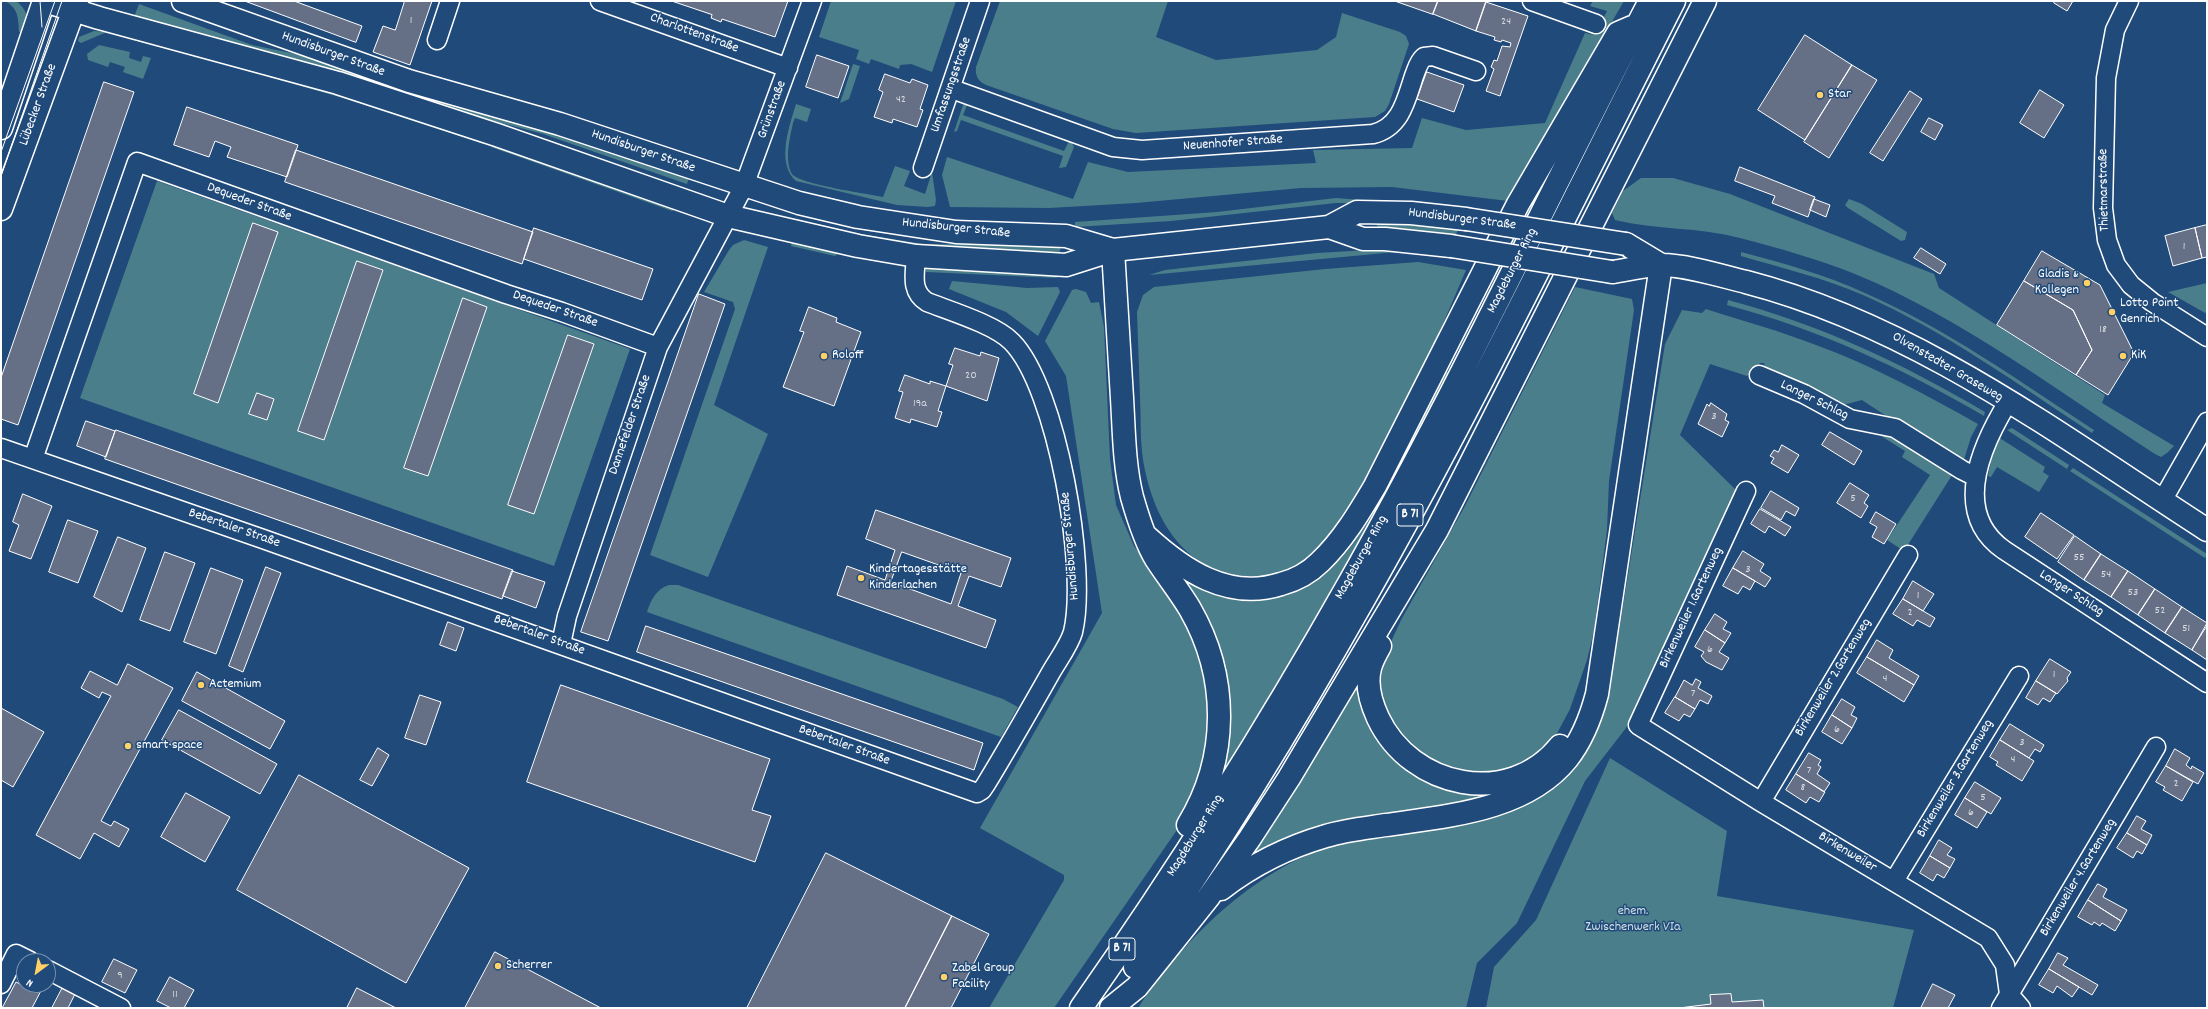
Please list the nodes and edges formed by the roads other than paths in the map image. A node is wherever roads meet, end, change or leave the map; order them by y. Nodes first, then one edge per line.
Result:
1 (183, 1) edge
2 (450, 1) edge
3 (600, 1) edge
4 (812, 1) edge
5 (980, 1) edge
6 (1532, 1) edge
7 (1650, 1) edge
8 (1674, 1) edge
9 (1705, 1) edge
10 (2129, 1) edge
11 (60, 4) edge
12 (1596, 24) dead end
13 (1638, 25) junction
14 (437, 40) dead end
15 (788, 68) junction
16 (1476, 71) dead end
17 (952, 88) junction
18 (1, 128) edge
19 (922, 168) dead end
20 (744, 186) junction
21 (1, 209) edge
22 (728, 216) junction
23 (1329, 227) junction
24 (1113, 250) junction
25 (916, 256) junction
26 (1661, 265) junction
27 (2207, 337) edge
28 (658, 347) junction
29 (1759, 375) dead end
30 (2008, 402) junction
31 (2207, 422) edge
32 (1, 448) edge
33 (33, 459) junction
34 (1976, 477) junction
35 (1746, 491) dead end
36 (2162, 500) junction
37 (2207, 530) edge
38 (1146, 536) junction
39 (1908, 554) dead end
40 (1396, 599) junction
41 (561, 644) junction
42 (1602, 659) junction
43 (2019, 676) dead end
44 (2207, 682) edge
45 (1033, 704) joint
46 (1638, 725) joint
47 (2156, 747) dead end
48 (1761, 802) junction
49 (1894, 881) junction
50 (1162, 890) junction
51 (1208, 898) junction
52 (16, 954) edge
53 (56, 974) edge
54 (1, 984) edge
55 (2005, 1001) edge
56 (120, 1008) edge
57 (1081, 1008) edge
58 (1107, 1008) edge
59 (1111, 1008) edge
60 (2021, 1008) edge

1 - 20 main road, Hundisburger Straße
2 - 14 street
3 - 15 street, Charlottenstraße
4 - 15 street, Grünstraße
5 - 17 street, Umfassungsstraße
6 - 12 street
7 - 13 main road, Magdeburger Ring / B 71
8 - 58 main road, Magdeburger Ring / B 71
9 - 40 main road
10 - 27 street, Thietmarstraße
11 - 18 main road, Lübecker Straße
11 - 21 main road, Lübecker Straße
11 - 22 main road, Hundisburger Straße
13 - 38 main road
13 - 50 main road, Magdeburger Ring / B 71
15 - 20 street, Grünstraße
16 - 17 street, Neuenhofer Straße
17 - 19 street, Umfassungsstraße
20 - 22 street, Grünstraße
20 - 24 main road, Hundisburger Straße
22 - 25 main road, Hundisburger Straße
22 - 28 street, Dannefelder Straße
23 - 24 main road, Hundisburger Straße
23 - 26 main road, Hundisburger Straße, bridge
23 - 26 main road, Hundisburger Straße, bridge
24 - 25 main road, Hundisburger Straße
24 - 38 main road
25 - 45 street, Hundisburger Straße
26 - 30 main road, Olvenstedter Graseweg
26 - 42 main road
28 - 33 street, Dequeder Straße
28 - 41 street, Dannefelder Straße
29 - 34 street, Langer Schlag
30 - 34 street, Langer Schlag
30 - 36 main road, Olvenstedter Graseweg
31 - 36 street
32 - 33 street, Bebertaler Straße
33 - 41 street, Bebertaler Straße
34 - 44 street, Langer Schlag
35 - 46 street, Birkenweiler 1.Gartenweg
36 - 37 main road, Olvenstedter Graseweg
38 - 50 main road
39 - 48 street, Birkenweiler 2.Gartenweg
40 - 42 main road
40 - 51 main road
41 - 45 street, Bebertaler Straße
42 - 51 main road
43 - 49 street, Birkenweiler 3.Gartenweg
46 - 48 street, Birkenweiler
47 - 55 street, Birkenweiler 4.Gartenweg
48 - 49 street, Birkenweiler
49 - 55 street, Birkenweiler
50 - 57 main road, Magdeburger Ring / B 71
51 - 59 main road
52 - 54 street
53 - 56 street
55 - 60 street

